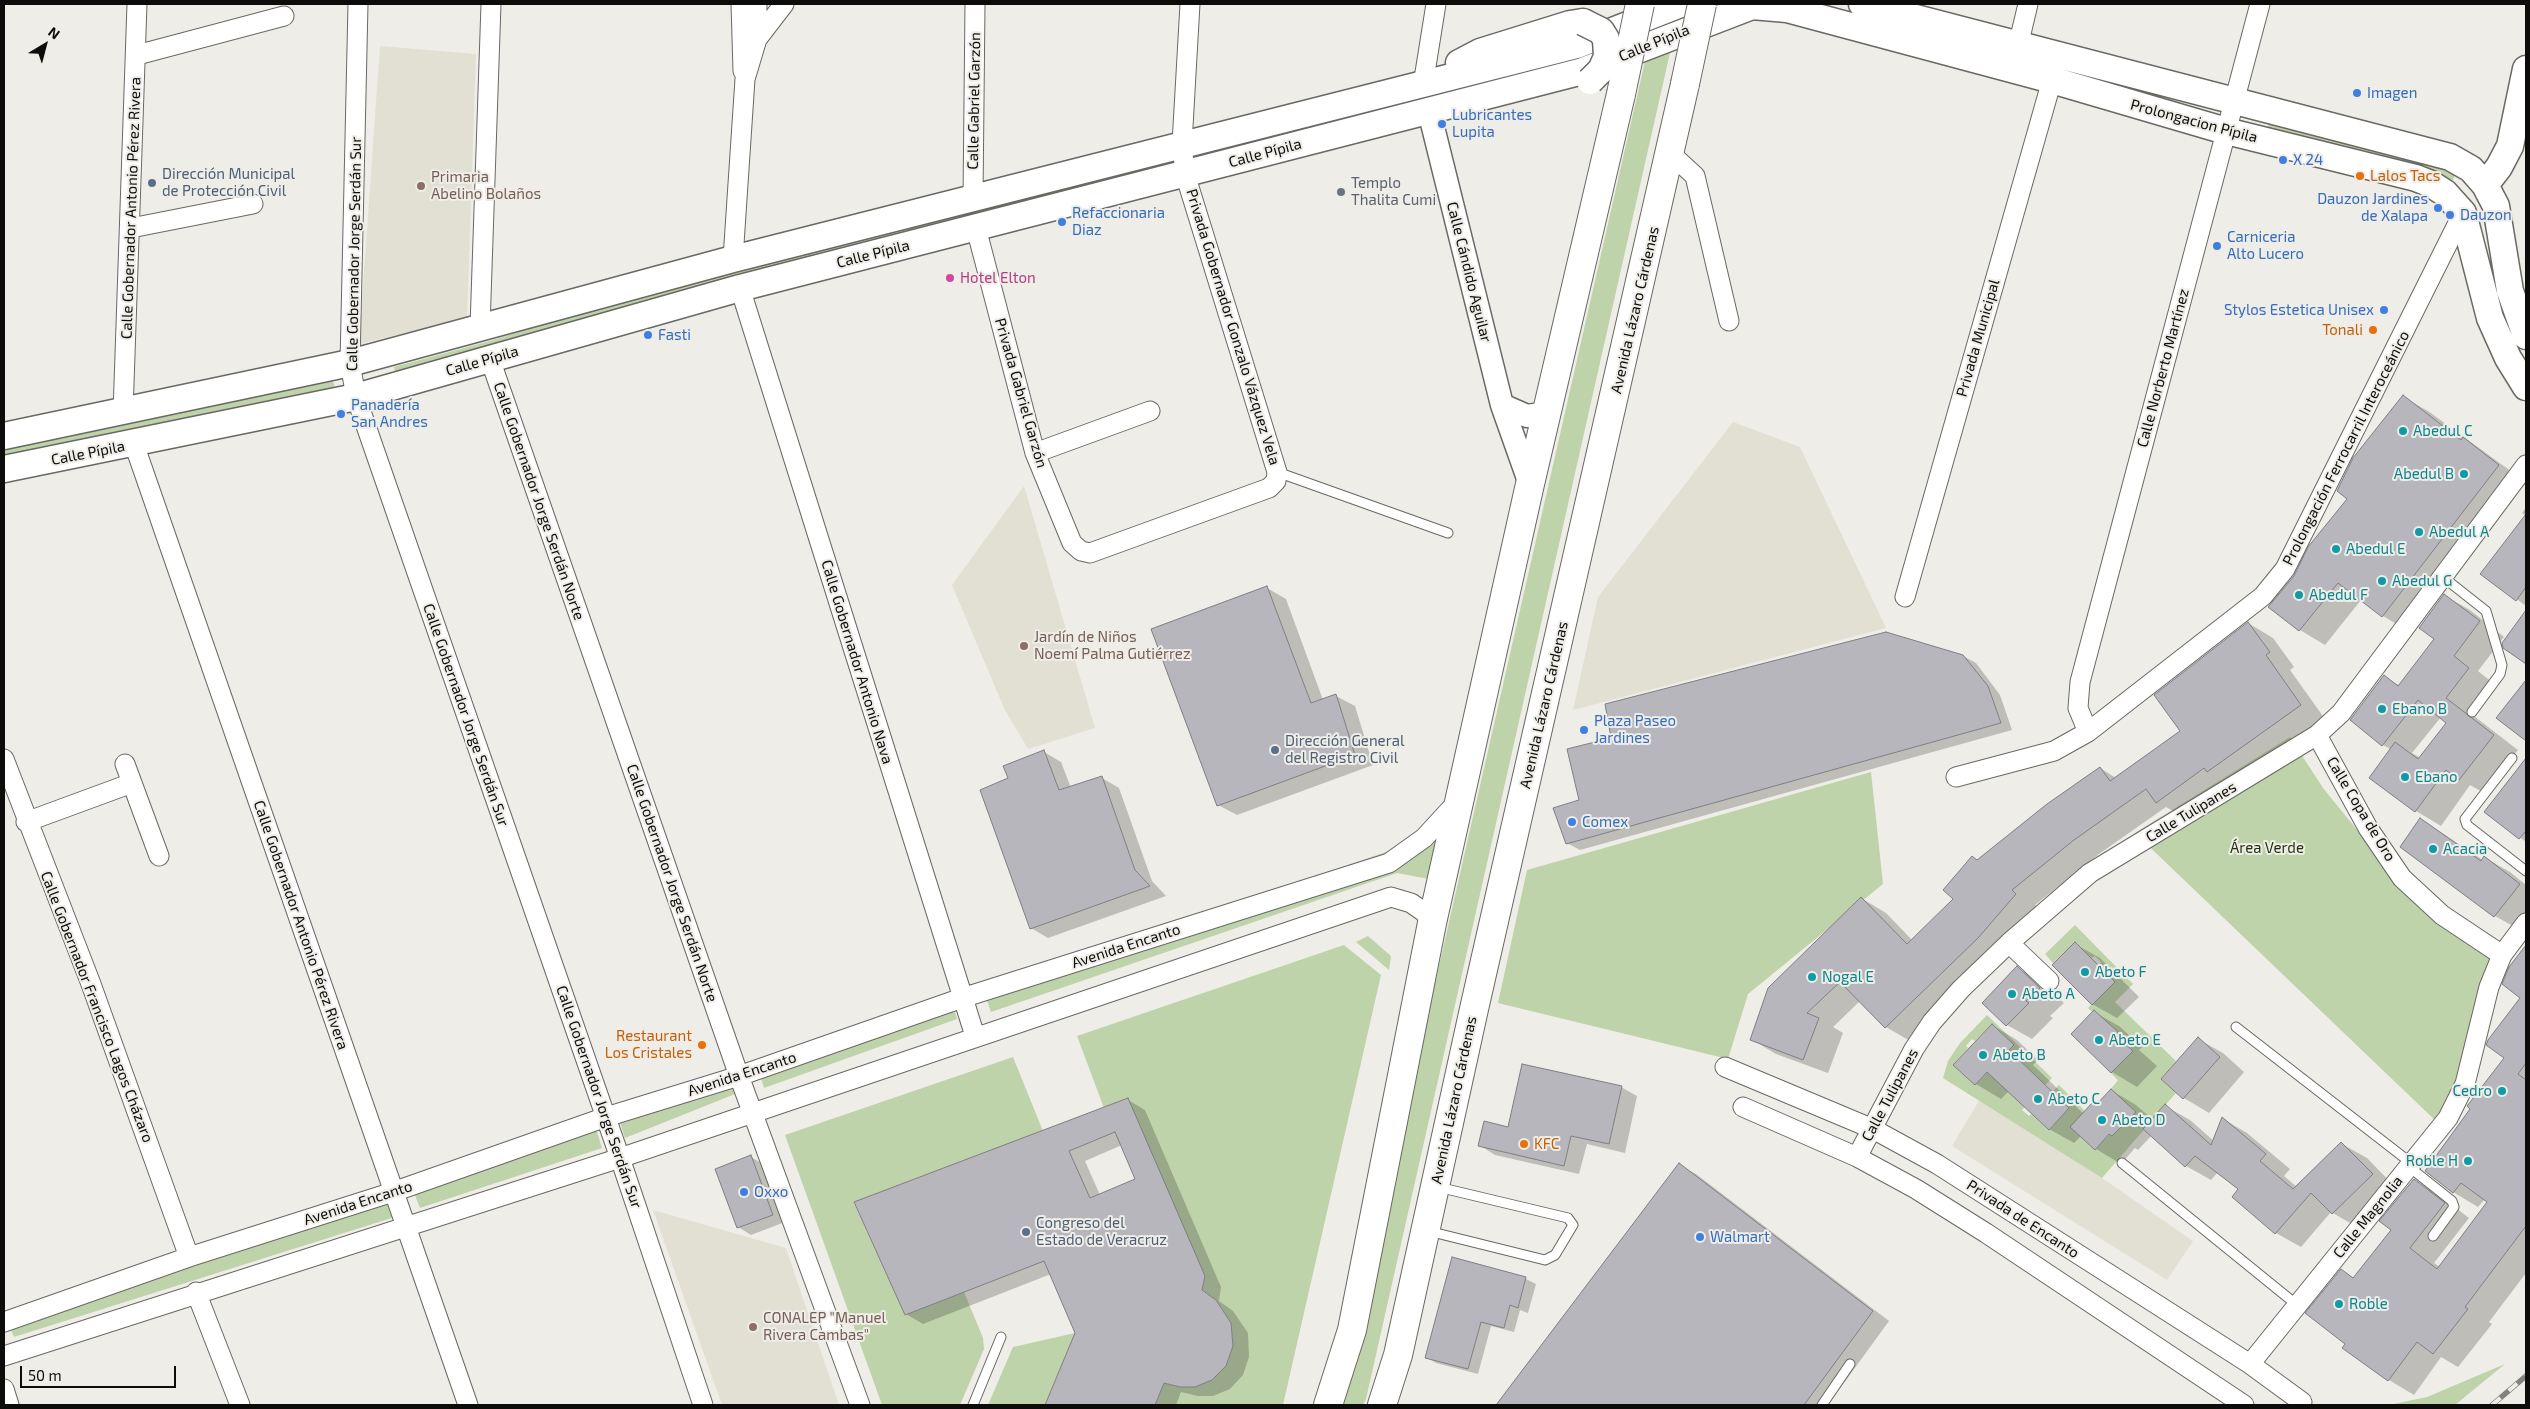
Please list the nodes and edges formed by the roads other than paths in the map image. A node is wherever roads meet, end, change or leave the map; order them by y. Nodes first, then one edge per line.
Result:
1 (137, 4) edge
2 (358, 4) edge
3 (491, 4) edge
4 (741, 4) edge
5 (756, 4) edge
6 (784, 4) edge
7 (975, 4) edge
8 (1190, 4) edge
9 (1436, 4) edge
10 (1640, 4) edge
11 (1681, 4) edge
12 (1702, 4) edge
13 (1862, 4) edge
14 (2028, 4) edge
15 (2260, 4) edge
16 (1734, 12) joint
17 (284, 16) dead end
18 (757, 39) junction
19 (2018, 46) junction
20 (137, 55) junction
21 (741, 59) junction
22 (2526, 69) edge
23 (744, 79) junction
24 (2052, 80) junction
25 (1423, 85) junction
26 (2235, 101) junction
27 (1429, 111) junction
28 (2226, 131) junction
29 (2518, 142) edge
30 (1182, 144) junction
31 (1671, 154) junction
32 (1186, 174) junction
33 (2485, 185) junction
34 (973, 198) junction
35 (253, 204) dead end
36 (2463, 213) junction
37 (131, 228) junction
38 (976, 228) junction
39 (733, 259) junction
40 (740, 288) junction
41 (1730, 321) dead end
42 (480, 327) junction
43 (2526, 336) edge
44 (490, 359) junction
45 (350, 363) junction
46 (2526, 387) edge
47 (356, 397) junction
48 (1502, 405) junction
49 (1150, 411) dead end
50 (124, 413) junction
51 (1547, 413) junction
52 (4, 436) edge
53 (134, 444) junction
54 (1035, 453) junction
55 (2526, 464) edge
56 (4, 469) edge
57 (1277, 472) junction
58 (1530, 484) junction
59 (1448, 533) dead end
60 (1081, 551) joint
61 (2443, 577) junction
62 (1905, 597) dead end
63 (2472, 712) dead end
64 (2088, 732) junction
65 (2317, 735) junction
66 (2512, 758) dead end
67 (4, 759) edge
68 (125, 764) dead end
69 (1956, 777) dead end
70 (132, 783) junction
71 (1462, 796) junction
72 (26, 822) junction
73 (159, 856) dead end
74 (2526, 871) edge
75 (1432, 923) junction
76 (2526, 923) edge
77 (2009, 942) junction
78 (2502, 955) junction
79 (2049, 981) dead end
80 (962, 998) junction
81 (2236, 1028) dead end
82 (974, 1036) junction
83 (1725, 1067) dead end
84 (739, 1076) junction
85 (1743, 1107) dead end
86 (754, 1113) junction
87 (606, 1117) junction
88 (1873, 1129) junction
89 (1857, 1157) junction
90 (620, 1158) junction
91 (2122, 1162) dead end
92 (2410, 1165) junction
93 (1435, 1187) junction
94 (393, 1192) junction
95 (406, 1227) junction
96 (1425, 1231) junction
97 (2433, 1236) dead end
98 (189, 1257) junction
99 (196, 1292) junction
100 (2297, 1305) junction
101 (4, 1322) edge
102 (1002, 1337) dead end
103 (4, 1356) edge
104 (1850, 1364) dead end
105 (2250, 1364) junction
106 (4, 1389) edge
107 (2302, 1402) dead end
108 (9, 1405) edge
109 (240, 1405) edge
110 (468, 1405) edge
111 (703, 1405) edge
112 (860, 1405) edge
113 (973, 1405) edge
114 (1328, 1405) edge
115 (1382, 1405) edge
116 (1822, 1405) edge
117 (2244, 1405) edge

1 - 20 street, Calle Gobernador Antonio Pérez Rivera
2 - 45 street, Calle Gobernador Jorge Serdán Sur
3 - 42 street
4 - 21 street
5 - 18 street
6 - 18 street
7 - 34 street, Calle Gabriel Garzón
8 - 30 street, Privada Gobernador Gonzalo Vázquez Vela
9 - 25 street
10 - 51 highway, bridge
11 - 25 main road, Calle Pípila
12 - 31 highway, Avenida Lázaro Cárdenas, bridge
13 - 19 main road, Prolongacion Pípila
14 - 19 street
15 - 26 street, Calle Norberto Martínez
16 - 24 main road, Prolongacion Pípila
16 - 27 main road, Calle Pípila
17 - 20 street
18 - 21 street
18 - 23 street
19 - 26 main road, Prolongacion Pípila
20 - 37 street, Calle Gobernador Antonio Pérez Rivera
21 - 23 street
22 - 29 main road
23 - 39 street
24 - 28 main road, Prolongacion Pípila
24 - 62 street, Privada Municipal
25 - 27 main road, bridge
25 - 30 main road, Calle Pípila
26 - 28 street, Calle Norberto Martínez
26 - 33 main road, Prolongacion Pípila
27 - 32 main road, Calle Pípila
27 - 48 street, Calle Cándido Aguilar
28 - 36 main road, Prolongacion Pípila
28 - 64 street, Calle Norberto Martínez
29 - 33 main road
30 - 32 street, Privada Gobernador Gonzalo Vázquez Vela
30 - 34 main road, Calle Pípila
31 - 41 street
31 - 93 highway, Avenida Lázaro Cárdenas
32 - 38 main road, Calle Pípila
32 - 57 street, Privada Gobernador Gonzalo Vázquez Vela
33 - 43 main road, Prolongacion Pípila
34 - 39 main road, Calle Pípila
35 - 37 street
36 - 46 main road, Prolongacion Pípila
36 - 64 street, Prolongación Ferrocarril Interoceánico
37 - 50 street, Calle Gobernador Antonio Pérez Rivera
38 - 40 main road, Calle Pípila
38 - 54 street, Privada Gabriel Garzón
39 - 42 main road, Calle Pípila
40 - 44 main road, Calle Pípila
40 - 80 street, Calle Gobernador Antonio Nava
42 - 45 main road, Calle Pípila
44 - 47 main road, Calle Pípila
44 - 84 street, Calle Gobernador Jorge Serdán Norte
45 - 47 street, Calle Gobernador Jorge Serdán Sur
45 - 50 main road, Calle Pípila
47 - 53 main road, Calle Pípila
47 - 87 street, Calle Gobernador Jorge Serdán Sur
48 - 51 street
48 - 58 street, Calle Cándido Aguilar
49 - 54 street
50 - 52 main road, Calle Pípila
51 - 58 highway
53 - 56 main road, Calle Pípila
53 - 94 street, Calle Gobernador Antonio Pérez Rivera
54 - 60 street, Privada Gabriel Garzón
55 - 61 street, Calle Tulipanes
57 - 59 lane
57 - 60 street, Privada Gobernador Gonzalo Vázquez Vela
58 - 71 highway
61 - 63 lane
61 - 65 street, Calle Tulipanes
64 - 69 street, Prolongación Ferrocarril Interoceánico
65 - 77 street, Calle Tulipanes
65 - 78 street, Calle Copa de Oro
66 - 74 lane
67 - 72 street, Calle Gobernador Francisco Lagos Cházaro
68 - 70 street
70 - 72 street
70 - 73 street
71 - 75 highway
71 - 80 street, Avenida Encanto
72 - 98 street, Calle Gobernador Francisco Lagos Cházaro
75 - 82 street
75 - 114 highway
76 - 78 street, Calle Magnolia
77 - 79 street
77 - 88 street, Calle Tulipanes
78 - 92 street, Calle Magnolia
80 - 82 street, Calle Gobernador Antonio Nava
80 - 84 street, Avenida Encanto
81 - 92 lane
82 - 86 street
83 - 88 street, Privada de Encanto
84 - 86 street, Calle Gobernador Jorge Serdán Norte
84 - 87 street, Avenida Encanto
85 - 89 street, Privada de Encanto
86 - 90 street
86 - 112 street, Calle Gobernador Jorge Serdán Norte
87 - 90 street, Calle Gobernador Jorge Serdán Sur
87 - 94 street, Avenida Encanto
88 - 89 street, Calle Tulipanes
88 - 105 street, Privada de Encanto
89 - 117 street, Privada de Encanto
90 - 95 street
90 - 111 street, Calle Gobernador Jorge Serdán Sur
91 - 100 lane
92 - 97 lane
92 - 100 street, Calle Magnolia
93 - 96 highway, Avenida Lázaro Cárdenas
93 - 96 lane
94 - 95 street, Calle Gobernador Antonio Pérez Rivera
94 - 98 street, Avenida Encanto
95 - 99 street
95 - 110 street, Calle Gobernador Antonio Pérez Rivera
96 - 115 highway, Avenida Lázaro Cárdenas
98 - 101 street, Avenida Encanto
99 - 103 street
99 - 109 street
100 - 105 street, Calle Magnolia
102 - 113 lane
104 - 116 lane
105 - 107 street, Privada de Encanto
106 - 108 street

